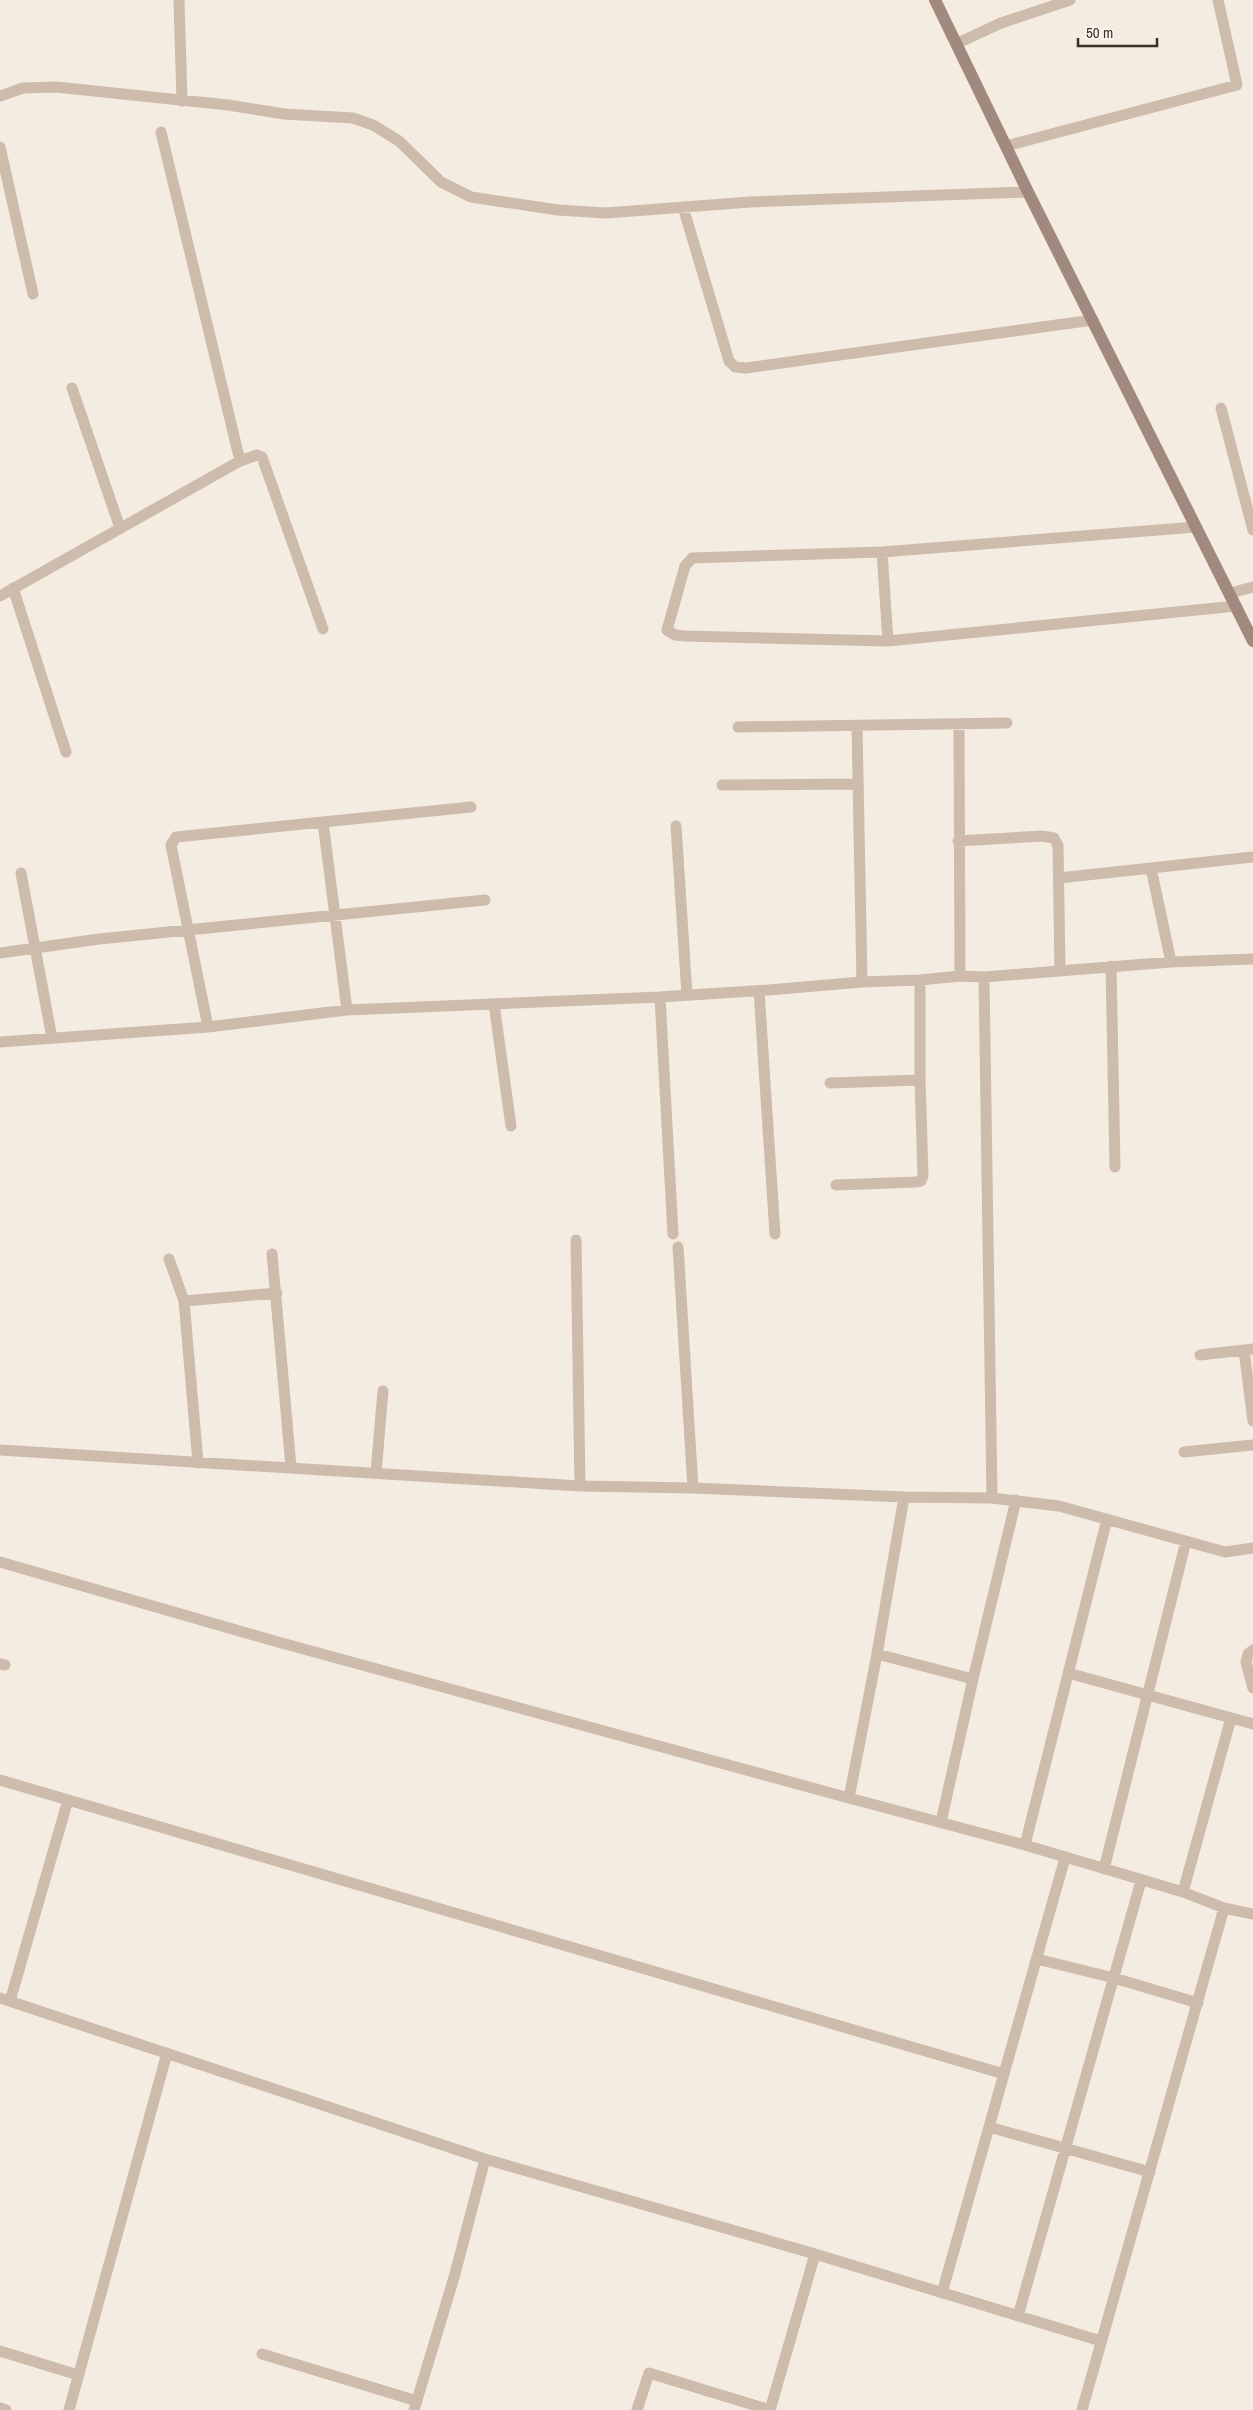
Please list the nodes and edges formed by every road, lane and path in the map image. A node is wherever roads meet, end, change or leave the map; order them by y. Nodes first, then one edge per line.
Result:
1 (179, 0) edge
2 (935, 0) edge
3 (1070, 0) edge
4 (1218, 0) edge
5 (958, 43) junction
6 (0, 96) edge
7 (182, 100) junction
8 (161, 132) dead end
9 (1006, 146) junction
10 (0, 147) edge
11 (1028, 192) junction
12 (683, 207) junction
13 (33, 294) dead end
14 (1093, 320) junction
15 (72, 388) dead end
16 (1221, 408) dead end
17 (240, 461) junction
18 (1196, 527) junction
19 (120, 528) junction
20 (1253, 530) edge
21 (882, 552) junction
22 (1253, 587) edge
23 (13, 588) junction
24 (1230, 593) junction
25 (0, 596) edge
26 (1236, 606) junction
27 (323, 629) dead end
28 (888, 641) junction
29 (1253, 641) edge
30 (1007, 723) dead end
31 (959, 725) junction
32 (857, 726) junction
33 (738, 728) dead end
34 (66, 752) dead end
35 (857, 784) junction
36 (722, 785) dead end
37 (471, 806) dead end
38 (323, 822) junction
39 (676, 826) dead end
40 (958, 841) junction
41 (1253, 857) edge
42 (1151, 868) junction
43 (21, 873) dead end
44 (1059, 878) junction
45 (485, 900) dead end
46 (335, 916) junction
47 (187, 931) junction
48 (36, 948) junction
49 (0, 953) edge
50 (1253, 959) edge
51 (1171, 962) junction
52 (1111, 966) junction
53 (1060, 970) junction
54 (960, 976) junction
55 (984, 977) junction
56 (920, 980) junction
57 (862, 982) junction
58 (759, 991) junction
59 (687, 995) junction
60 (660, 997) junction
61 (494, 1004) junction
62 (347, 1010) junction
63 (208, 1027) junction
64 (52, 1038) junction
65 (0, 1042) edge
66 (920, 1080) junction
67 (830, 1083) dead end
68 (511, 1126) dead end
69 (1115, 1167) dead end
70 (836, 1184) dead end
71 (673, 1234) dead end
72 (775, 1234) dead end
73 (576, 1240) dead end
74 (678, 1247) dead end
75 (272, 1254) dead end
76 (169, 1259) dead end
77 (276, 1293) junction
78 (184, 1301) junction
79 (1249, 1349) edge
80 (1200, 1355) dead end
81 (383, 1392) dead end
82 (1253, 1421) edge
83 (1253, 1445) edge
84 (0, 1450) edge
85 (1184, 1452) dead end
86 (198, 1463) junction
87 (291, 1467) junction
88 (376, 1473) junction
89 (580, 1486) junction
90 (693, 1488) junction
91 (904, 1497) junction
92 (992, 1498) junction
93 (1016, 1500) junction
94 (1107, 1519) junction
95 (1186, 1541) junction
96 (1253, 1548) edge
97 (0, 1562) edge
98 (1253, 1650) edge
99 (877, 1654) junction
100 (1068, 1673) junction
101 (972, 1679) junction
102 (1253, 1688) edge
103 (1147, 1694) junction
104 (1231, 1718) junction
105 (1253, 1724) edge
106 (0, 1780) edge
107 (849, 1798) junction
108 (68, 1800) junction
109 (940, 1822) junction
110 (1024, 1845) junction
111 (1065, 1858) junction
112 (1104, 1869) junction
113 (1141, 1881) junction
114 (1183, 1892) junction
115 (1224, 1908) junction
116 (1253, 1914) edge
117 (1037, 1959) junction
118 (1114, 1978) junction
119 (5, 2000) edge
120 (1198, 2004) junction
121 (166, 2053) junction
122 (1004, 2074) junction
123 (989, 2127) junction
124 (1066, 2148) junction
125 (485, 2159) junction
126 (1150, 2172) junction
127 (814, 2254) junction
128 (942, 2293) junction
129 (1018, 2316) junction
130 (1101, 2341) junction
131 (0, 2351) edge
132 (262, 2354) dead end
133 (78, 2376) junction
134 (415, 2406) edge
135 (0, 2408) edge
136 (6, 2410) edge
137 (69, 2410) edge
138 (637, 2410) edge
139 (770, 2410) edge
140 (1082, 2410) edge

1 - 7 street
2 - 5 main road
3 - 5 street
4 - 9 street
5 - 9 main road
6 - 7 street
7 - 12 street
8 - 17 street
9 - 11 main road
10 - 13 street
11 - 12 street
11 - 14 main road
12 - 14 street
14 - 18 main road
15 - 19 street
16 - 20 street
17 - 19 street
17 - 27 street
18 - 21 street
18 - 24 main road
19 - 23 street
21 - 28 street
21 - 28 street
22 - 24 street
23 - 25 street
23 - 34 street
24 - 26 main road
26 - 28 street
26 - 29 main road
30 - 31 street
31 - 32 street
31 - 40 street
32 - 33 street
32 - 35 street
35 - 36 street
35 - 57 street
37 - 38 street
38 - 46 street
38 - 47 street
39 - 59 street
40 - 44 street
40 - 54 street
41 - 42 street
42 - 44 street
42 - 51 street
43 - 48 street
44 - 53 street
45 - 46 street
46 - 47 street
46 - 62 street
47 - 48 street
47 - 63 street
48 - 49 street
48 - 64 street
50 - 51 street
51 - 52 street
52 - 53 street
52 - 69 street
53 - 55 street
54 - 55 street
54 - 56 street
55 - 92 street
56 - 57 street
56 - 66 street
57 - 58 street
58 - 59 street
58 - 72 street
59 - 60 street
60 - 61 street
60 - 71 street
61 - 62 street
61 - 68 street
62 - 63 street
63 - 64 street
64 - 65 street
66 - 67 street
66 - 70 street
73 - 89 street
74 - 90 street
75 - 77 street
76 - 78 street
77 - 78 street
77 - 87 street
78 - 86 street
79 - 80 street
79 - 82 street
81 - 88 street
83 - 85 street
84 - 86 street
86 - 87 street
87 - 88 street
88 - 89 street
89 - 90 street
90 - 91 street
91 - 92 street
91 - 99 street
92 - 93 street
93 - 94 street
93 - 101 street
94 - 95 street
94 - 100 street
95 - 96 street
95 - 103 street
97 - 107 street
98 - 102 street
99 - 101 street
99 - 107 street
100 - 103 street
100 - 110 street
101 - 109 street
103 - 104 street
103 - 112 street
104 - 105 street
104 - 114 street
106 - 108 street
107 - 109 street
108 - 119 street
108 - 122 street
109 - 110 street
110 - 111 street
111 - 112 street
111 - 117 street
112 - 113 street
113 - 114 street
113 - 118 street
114 - 115 street
115 - 116 street
115 - 120 street
117 - 118 street
117 - 122 street
118 - 120 street
118 - 124 street
119 - 121 street
120 - 126 street
121 - 125 street
121 - 133 street
122 - 123 street
123 - 124 street
123 - 128 street
124 - 126 street
124 - 129 street
125 - 127 street
125 - 134 street
126 - 130 street
127 - 128 street
127 - 139 street
128 - 129 street
129 - 130 street
130 - 140 street
131 - 133 street
132 - 134 street
133 - 137 street
135 - 136 street
138 - 139 street

